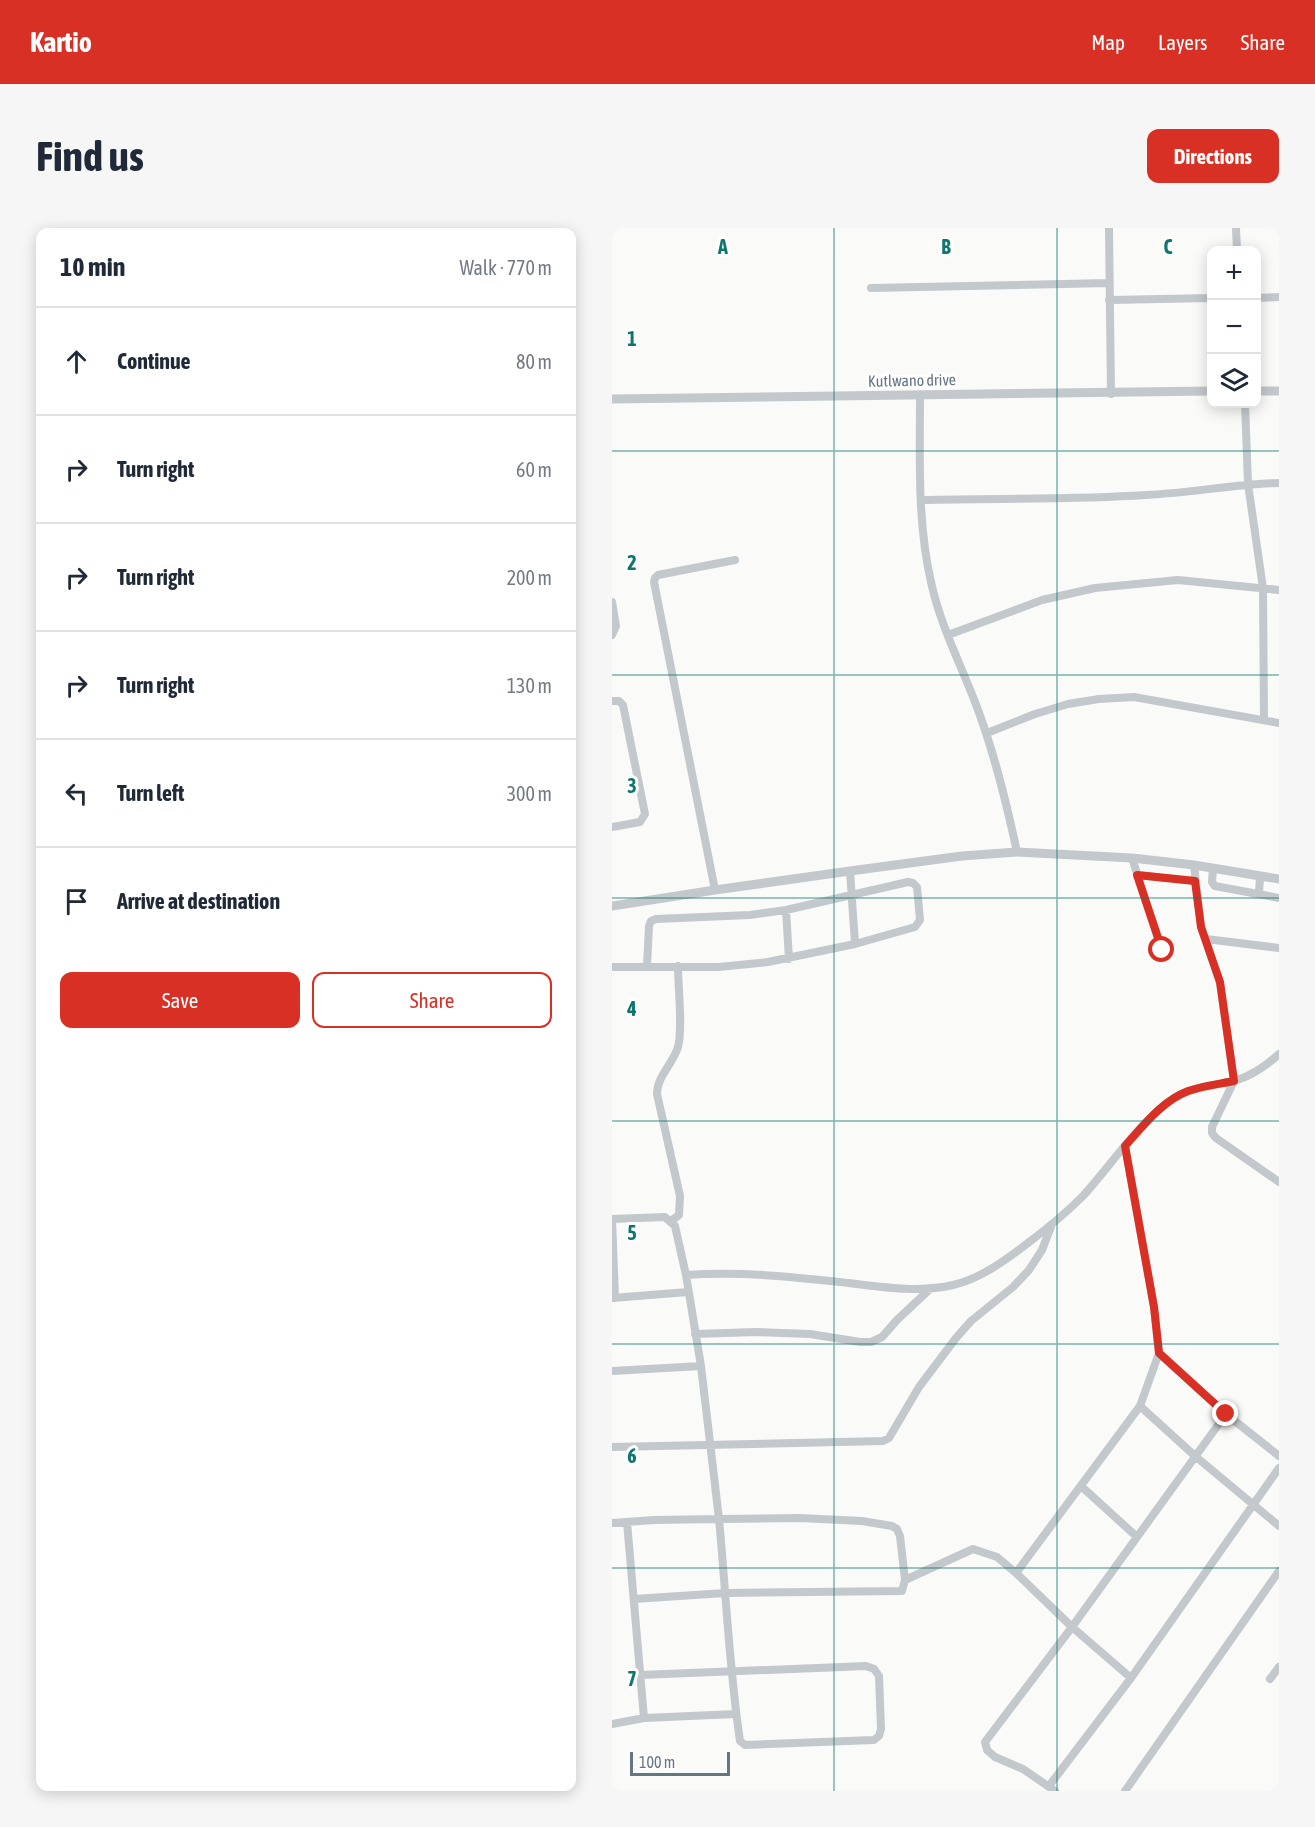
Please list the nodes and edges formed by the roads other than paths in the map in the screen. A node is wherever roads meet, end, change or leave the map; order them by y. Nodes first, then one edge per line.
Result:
1 (1109, 228) edge
2 (1236, 228) edge
3 (1237, 246) edge
4 (1109, 283) junction
5 (871, 288) dead end
6 (1279, 297) edge
7 (1207, 298) edge
8 (1261, 298) edge
9 (1109, 300) junction
10 (1261, 391) edge
11 (1279, 391) edge
12 (1207, 392) edge
13 (1111, 394) junction
14 (920, 395) junction
15 (612, 399) edge
16 (1245, 408) edge
17 (1279, 483) edge
18 (1248, 484) junction
19 (921, 500) junction
20 (735, 560) dead end
21 (1263, 588) junction
22 (1279, 590) edge
23 (612, 602) edge
24 (612, 635) edge
25 (948, 635) junction
26 (612, 701) edge
27 (1264, 720) junction
28 (1279, 723) edge
29 (987, 734) junction
30 (612, 827) edge
31 (1017, 852) junction
32 (1132, 858) junction
33 (1194, 865) junction
34 (1213, 868) junction
35 (850, 871) junction
36 (1137, 875) junction
37 (1260, 876) junction
38 (1279, 879) edge
39 (1195, 881) junction
40 (715, 890) junction
41 (1259, 894) junction
42 (851, 895) junction
43 (1279, 898) edge
44 (612, 906) edge
45 (786, 910) junction
46 (1206, 939) junction
47 (855, 944) junction
48 (1279, 948) edge
49 (1162, 950) dead end
50 (789, 959) junction
51 (647, 966) junction
52 (678, 966) junction
53 (612, 967) edge
54 (1279, 1054) edge
55 (1234, 1081) junction
56 (1125, 1146) junction
57 (1279, 1182) edge
58 (612, 1219) edge
59 (671, 1221) junction
60 (1053, 1222) junction
61 (686, 1275) junction
62 (931, 1288) junction
63 (688, 1292) junction
64 (613, 1298) edge
65 (695, 1334) junction
66 (1159, 1353) junction
67 (701, 1366) junction
68 (612, 1371) edge
69 (1140, 1406) junction
70 (1226, 1414) junction
71 (710, 1444) junction
72 (612, 1447) edge
73 (1195, 1456) junction
74 (1279, 1456) edge
75 (1279, 1468) edge
76 (1081, 1486) junction
77 (1253, 1504) junction
78 (719, 1519) junction
79 (627, 1522) junction
80 (612, 1523) edge
81 (1279, 1526) edge
82 (1137, 1537) junction
83 (1279, 1571) edge
84 (1016, 1573) junction
85 (904, 1580) junction
86 (725, 1593) junction
87 (634, 1599) junction
88 (1072, 1627) junction
89 (1279, 1667) edge
90 (732, 1671) junction
91 (640, 1676) junction
92 (1131, 1678) junction
93 (1270, 1679) dead end
94 (736, 1714) junction
95 (644, 1718) junction
96 (612, 1724) edge
97 (1052, 1788) edge
98 (1125, 1791) edge

1 - 4 street
2 - 3 street
4 - 5 street
4 - 9 street
6 - 8 street
7 - 9 street
9 - 13 street
10 - 11 street
12 - 13 street, Kutlwano drive
13 - 14 street, Kutlwano drive
14 - 15 street, Kutlwano drive
14 - 19 street
16 - 18 street
17 - 18 street
18 - 19 street
18 - 21 street
19 - 25 street
20 - 40 street
21 - 22 street
21 - 25 street
21 - 27 street
23 - 24 street
25 - 29 street
26 - 30 street
27 - 28 street
27 - 29 street
29 - 31 street
31 - 32 street
31 - 35 street
32 - 33 street
32 - 36 street
33 - 34 street
33 - 39 street
34 - 37 street
34 - 41 street
35 - 40 street
35 - 42 street
36 - 39 street
36 - 49 street
37 - 38 street
37 - 41 street
39 - 46 street
40 - 44 street
41 - 43 street
42 - 45 street
42 - 47 street
42 - 47 street
45 - 50 street
45 - 51 street
46 - 48 street
46 - 55 street
47 - 50 street
50 - 52 street
51 - 52 street
51 - 53 street
52 - 59 street
54 - 55 street
55 - 56 street
55 - 57 street
56 - 60 street
56 - 66 street
58 - 59 street
58 - 64 street
59 - 61 street
60 - 62 street
60 - 71 street
61 - 62 street
61 - 63 street
62 - 65 street
63 - 64 street
63 - 65 street
65 - 67 street
66 - 69 street
66 - 70 street
67 - 68 street
67 - 71 street
69 - 73 street
69 - 76 street
70 - 73 street
70 - 74 street
71 - 72 street
71 - 78 street
73 - 77 street
73 - 82 street
75 - 77 street
76 - 82 street
76 - 84 street
77 - 81 street
77 - 92 street
78 - 79 street
78 - 85 street
78 - 86 street
79 - 80 street
79 - 87 street
82 - 88 street
83 - 98 street
84 - 85 street
84 - 88 street
85 - 86 street
86 - 87 street
86 - 90 street
87 - 91 street
88 - 92 street
88 - 97 street
89 - 93 street
90 - 91 street
90 - 94 street
90 - 94 street
91 - 95 street
92 - 97 street
94 - 95 street
95 - 96 street

